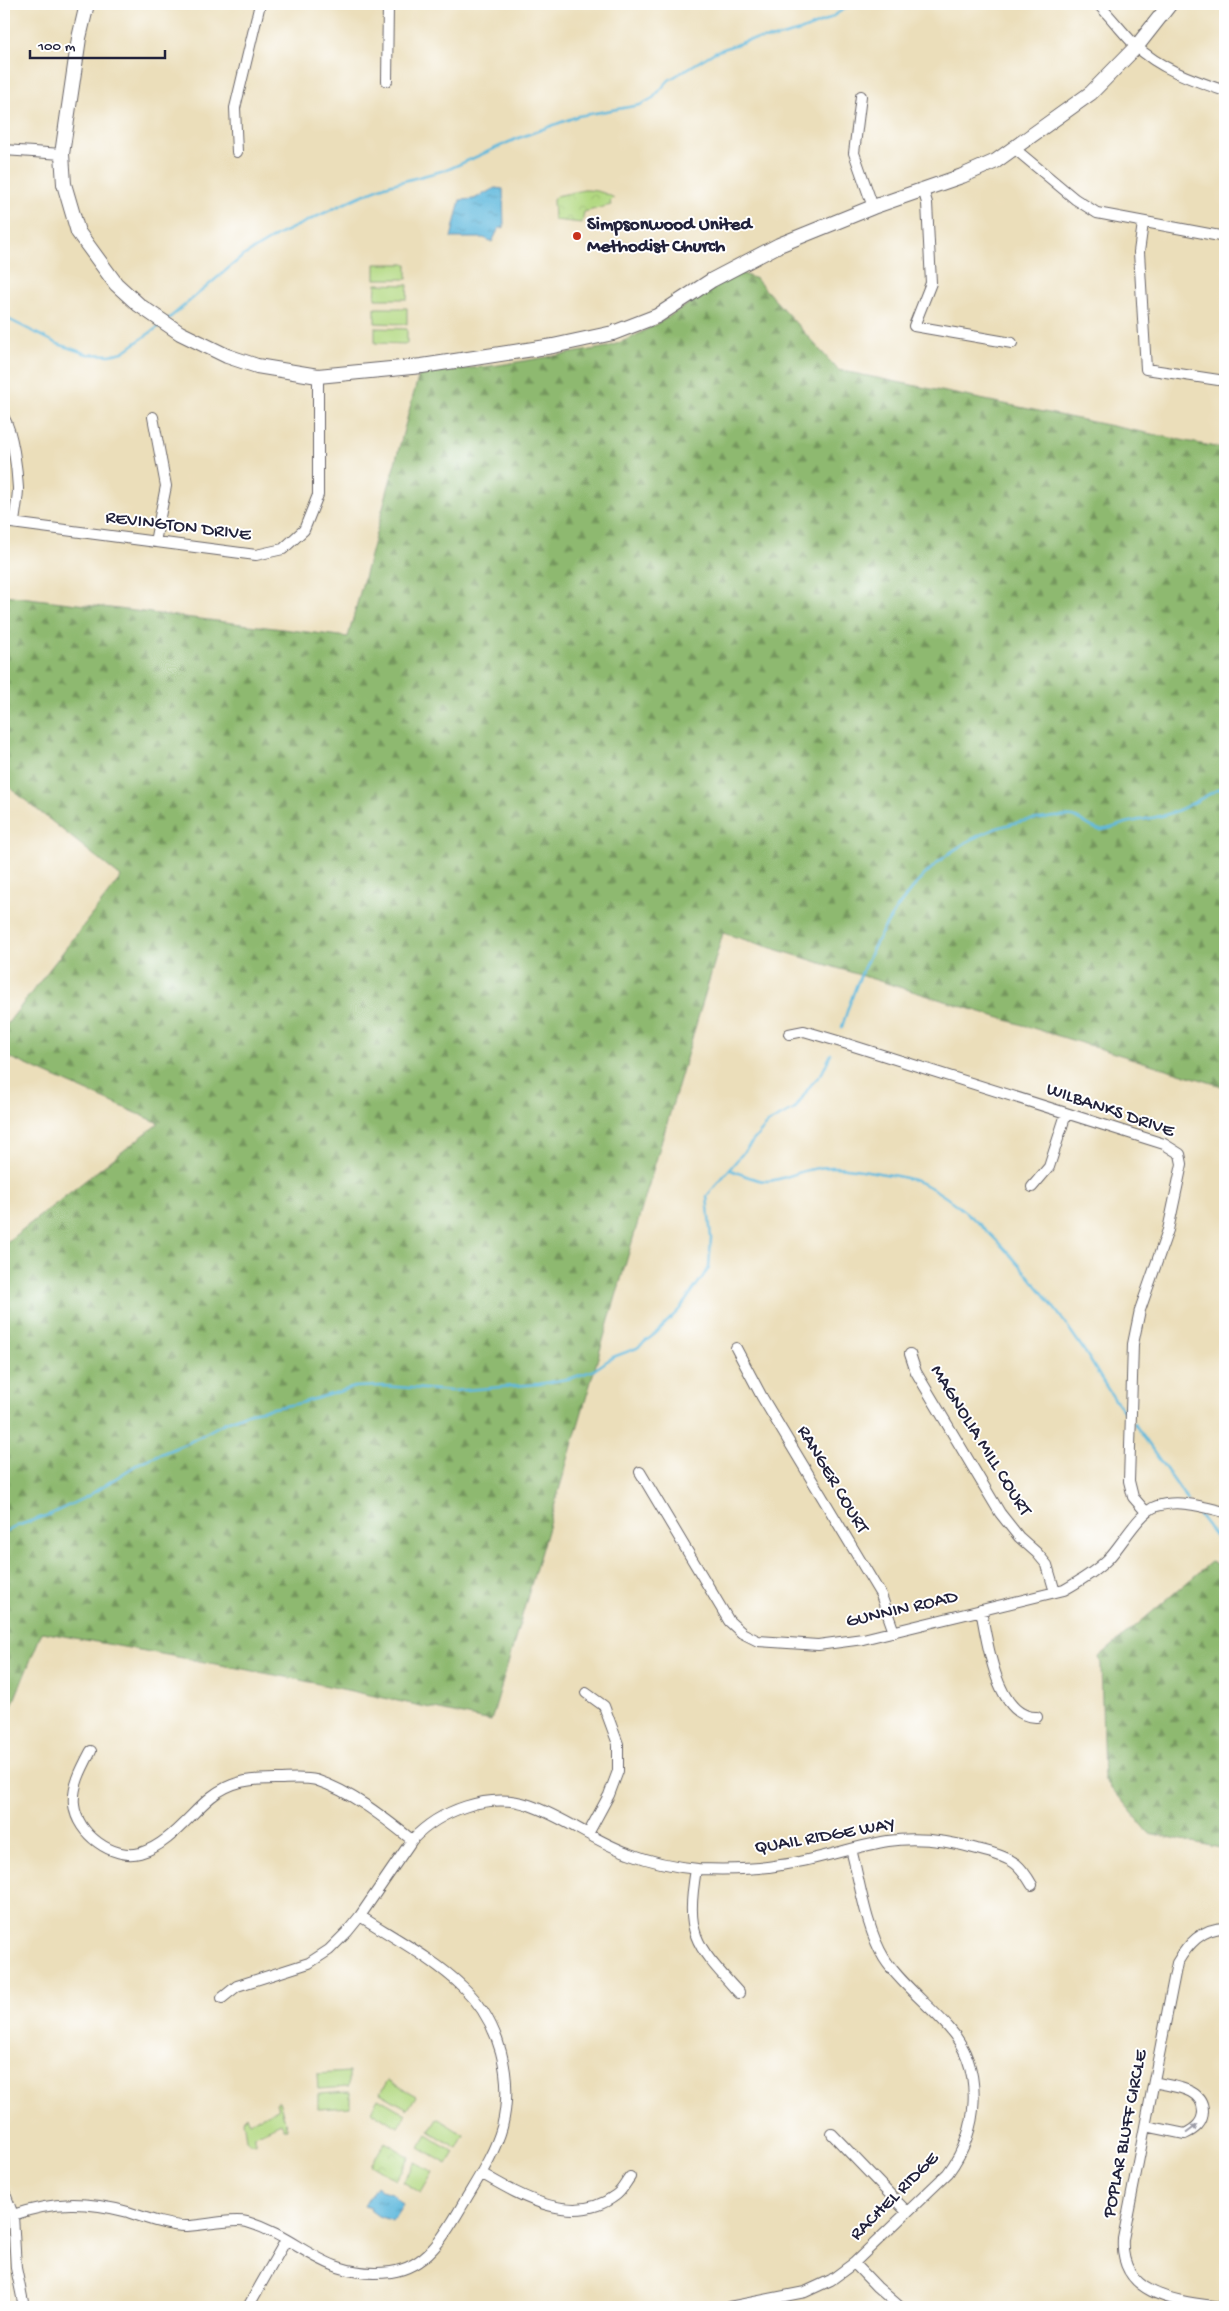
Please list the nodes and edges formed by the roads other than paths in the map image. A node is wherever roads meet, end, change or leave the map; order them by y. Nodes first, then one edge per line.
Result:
1 (86, 4) edge
2 (260, 4) edge
3 (388, 4) edge
4 (1098, 4) edge
5 (1170, 4) edge
6 (1136, 46) junction
7 (387, 81) dead end
8 (1225, 90) edge
9 (861, 96) dead end
10 (1015, 149) junction
11 (4, 150) edge
12 (237, 152) dead end
13 (62, 154) junction
14 (923, 188) junction
15 (873, 207) junction
16 (1143, 223) junction
17 (1225, 237) edge
18 (1012, 343) dead end
19 (318, 376) junction
20 (1225, 381) edge
21 (4, 418) edge
22 (153, 418) dead end
23 (9, 523) edge
24 (155, 542) junction
25 (789, 1034) dead end
26 (1066, 1114) junction
27 (1032, 1187) dead end
28 (736, 1348) dead end
29 (910, 1354) dead end
30 (640, 1472) dead end
31 (1146, 1512) junction
32 (1225, 1512) edge
33 (1055, 1592) junction
34 (981, 1610) junction
35 (894, 1632) junction
36 (586, 1693) dead end
37 (1037, 1717) dead end
38 (91, 1752) dead end
39 (588, 1834) junction
40 (412, 1840) junction
41 (851, 1849) junction
42 (696, 1869) junction
43 (1032, 1885) dead end
44 (360, 1916) junction
45 (1225, 1928) edge
46 (739, 1993) dead end
47 (222, 1998) dead end
48 (1154, 2082) junction
49 (1146, 2126) junction
50 (832, 2134) dead end
51 (481, 2173) junction
52 (630, 2177) dead end
53 (4, 2191) edge
54 (907, 2212) junction
55 (13, 2214) junction
56 (286, 2240) junction
57 (854, 2263) junction
58 (24, 2307) edge
59 (248, 2307) edge
60 (728, 2307) edge
61 (900, 2307) edge
62 (1222, 2307) edge

1 - 13 street
2 - 12 street
3 - 7 street
4 - 6 street
5 - 6 street
6 - 8 street
6 - 10 street
9 - 15 street
10 - 14 street
10 - 16 street
11 - 13 street
13 - 19 street
14 - 15 street
14 - 18 street
15 - 19 street
16 - 17 street
16 - 20 street
19 - 24 street, REVINGTON DRIVE
21 - 23 street
22 - 24 street
23 - 24 street, REVINGTON DRIVE
25 - 26 street, WILBANKS DRIVE
26 - 27 street
26 - 31 street, WILBANKS DRIVE
28 - 35 street, RANGER COURT
29 - 33 street, MAGNOLIA MILL COURT
30 - 35 street, GUNNIN ROAD
31 - 32 street
31 - 33 street, GUNNIN ROAD
33 - 34 street, GUNNIN ROAD
34 - 35 street, GUNNIN ROAD
34 - 37 street
36 - 39 street
38 - 40 street
39 - 40 street, QUAIL RIDGE WAY
39 - 42 street, QUAIL RIDGE WAY
40 - 44 street, QUAIL RIDGE WAY
41 - 42 street, QUAIL RIDGE WAY
41 - 43 street, QUAIL RIDGE WAY
41 - 54 street, RACHEL RIDGE
42 - 46 street
44 - 47 street, QUAIL RIDGE WAY
44 - 51 street
45 - 48 street, POPLAR BLUFF CIRCLE
48 - 49 street, POPLAR BLUFF CIRCLE
49 -> 48 street
49 - 62 street, POPLAR BLUFF CIRCLE
50 - 54 street
51 - 52 street
51 - 56 street
53 - 55 street
54 - 57 street, RACHEL RIDGE
55 - 56 street
55 - 58 street
56 - 59 street
57 - 60 street, RACHEL RIDGE
57 - 61 street

